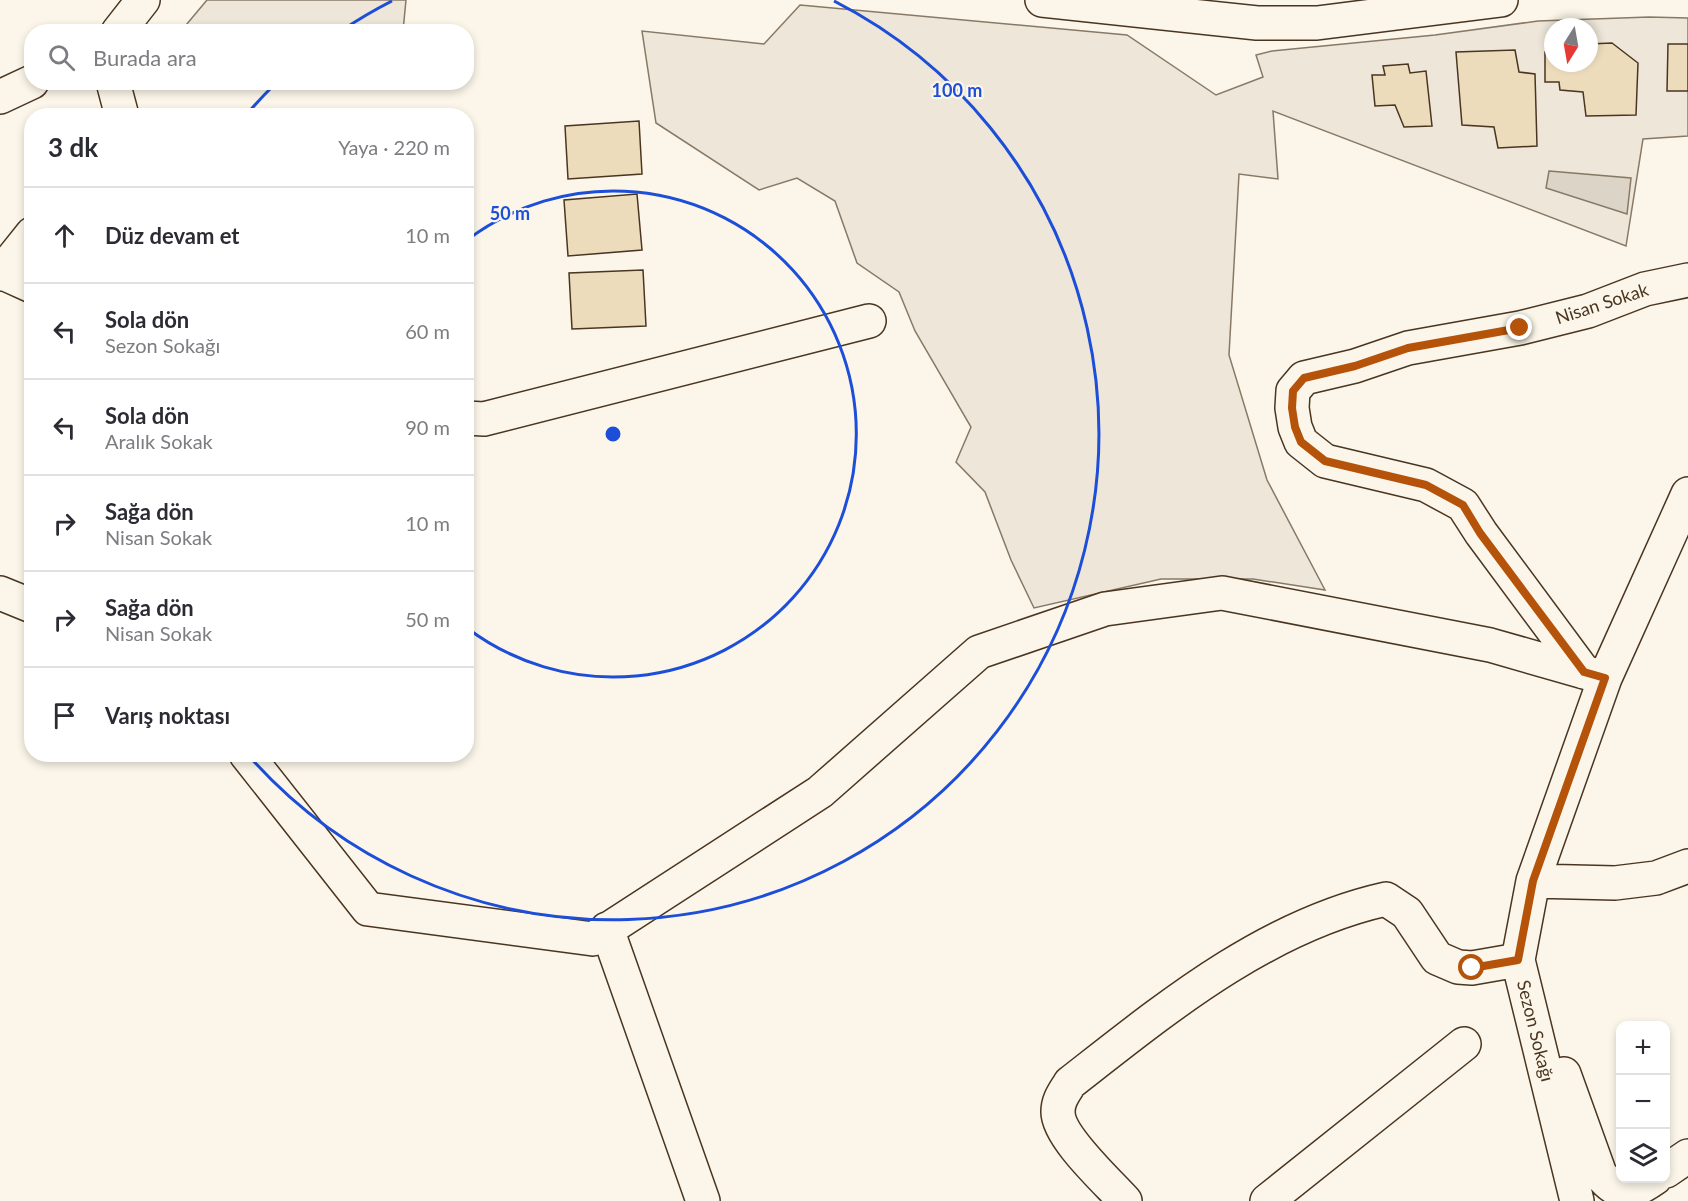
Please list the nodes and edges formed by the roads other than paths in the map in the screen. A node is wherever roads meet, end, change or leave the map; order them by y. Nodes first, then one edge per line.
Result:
1 (143, 0) edge
2 (1042, 0) edge
3 (1501, 0) edge
4 (124, 24) edge
5 (24, 86) edge
6 (115, 90) edge
7 (0, 97) edge
8 (120, 108) edge
9 (24, 244) edge
10 (1, 273) edge
11 (1688, 280) edge
12 (24, 283) edge
13 (869, 321) dead end
14 (474, 418) edge
15 (1688, 494) edge
16 (0, 593) edge
17 (24, 603) edge
18 (1595, 675) junction
19 (252, 762) edge
20 (1688, 866) edge
21 (1540, 881) junction
22 (607, 929) junction
23 (1518, 960) junction
24 (1464, 1044) dead end
25 (1688, 1156) edge
26 (1670, 1168) edge
27 (1649, 1183) edge
28 (703, 1201) edge
29 (1125, 1201) edge
30 (1267, 1201) edge
31 (1577, 1201) edge

1 - 4 street
2 - 3 street
5 - 7 street
6 - 8 street
9 - 10 street
10 - 12 street
11 - 18 street, Nisan Sokak
13 - 14 street
15 - 18 street, Sezon Sokağı
16 - 17 street
18 - 21 street, Sezon Sokağı
18 - 22 street
19 - 22 street
20 - 21 street
21 - 23 street, Sezon Sokağı
21 - 27 street
22 - 28 street
23 - 29 street
23 - 31 street, Sezon Sokağı
24 - 30 street
25 - 26 street

